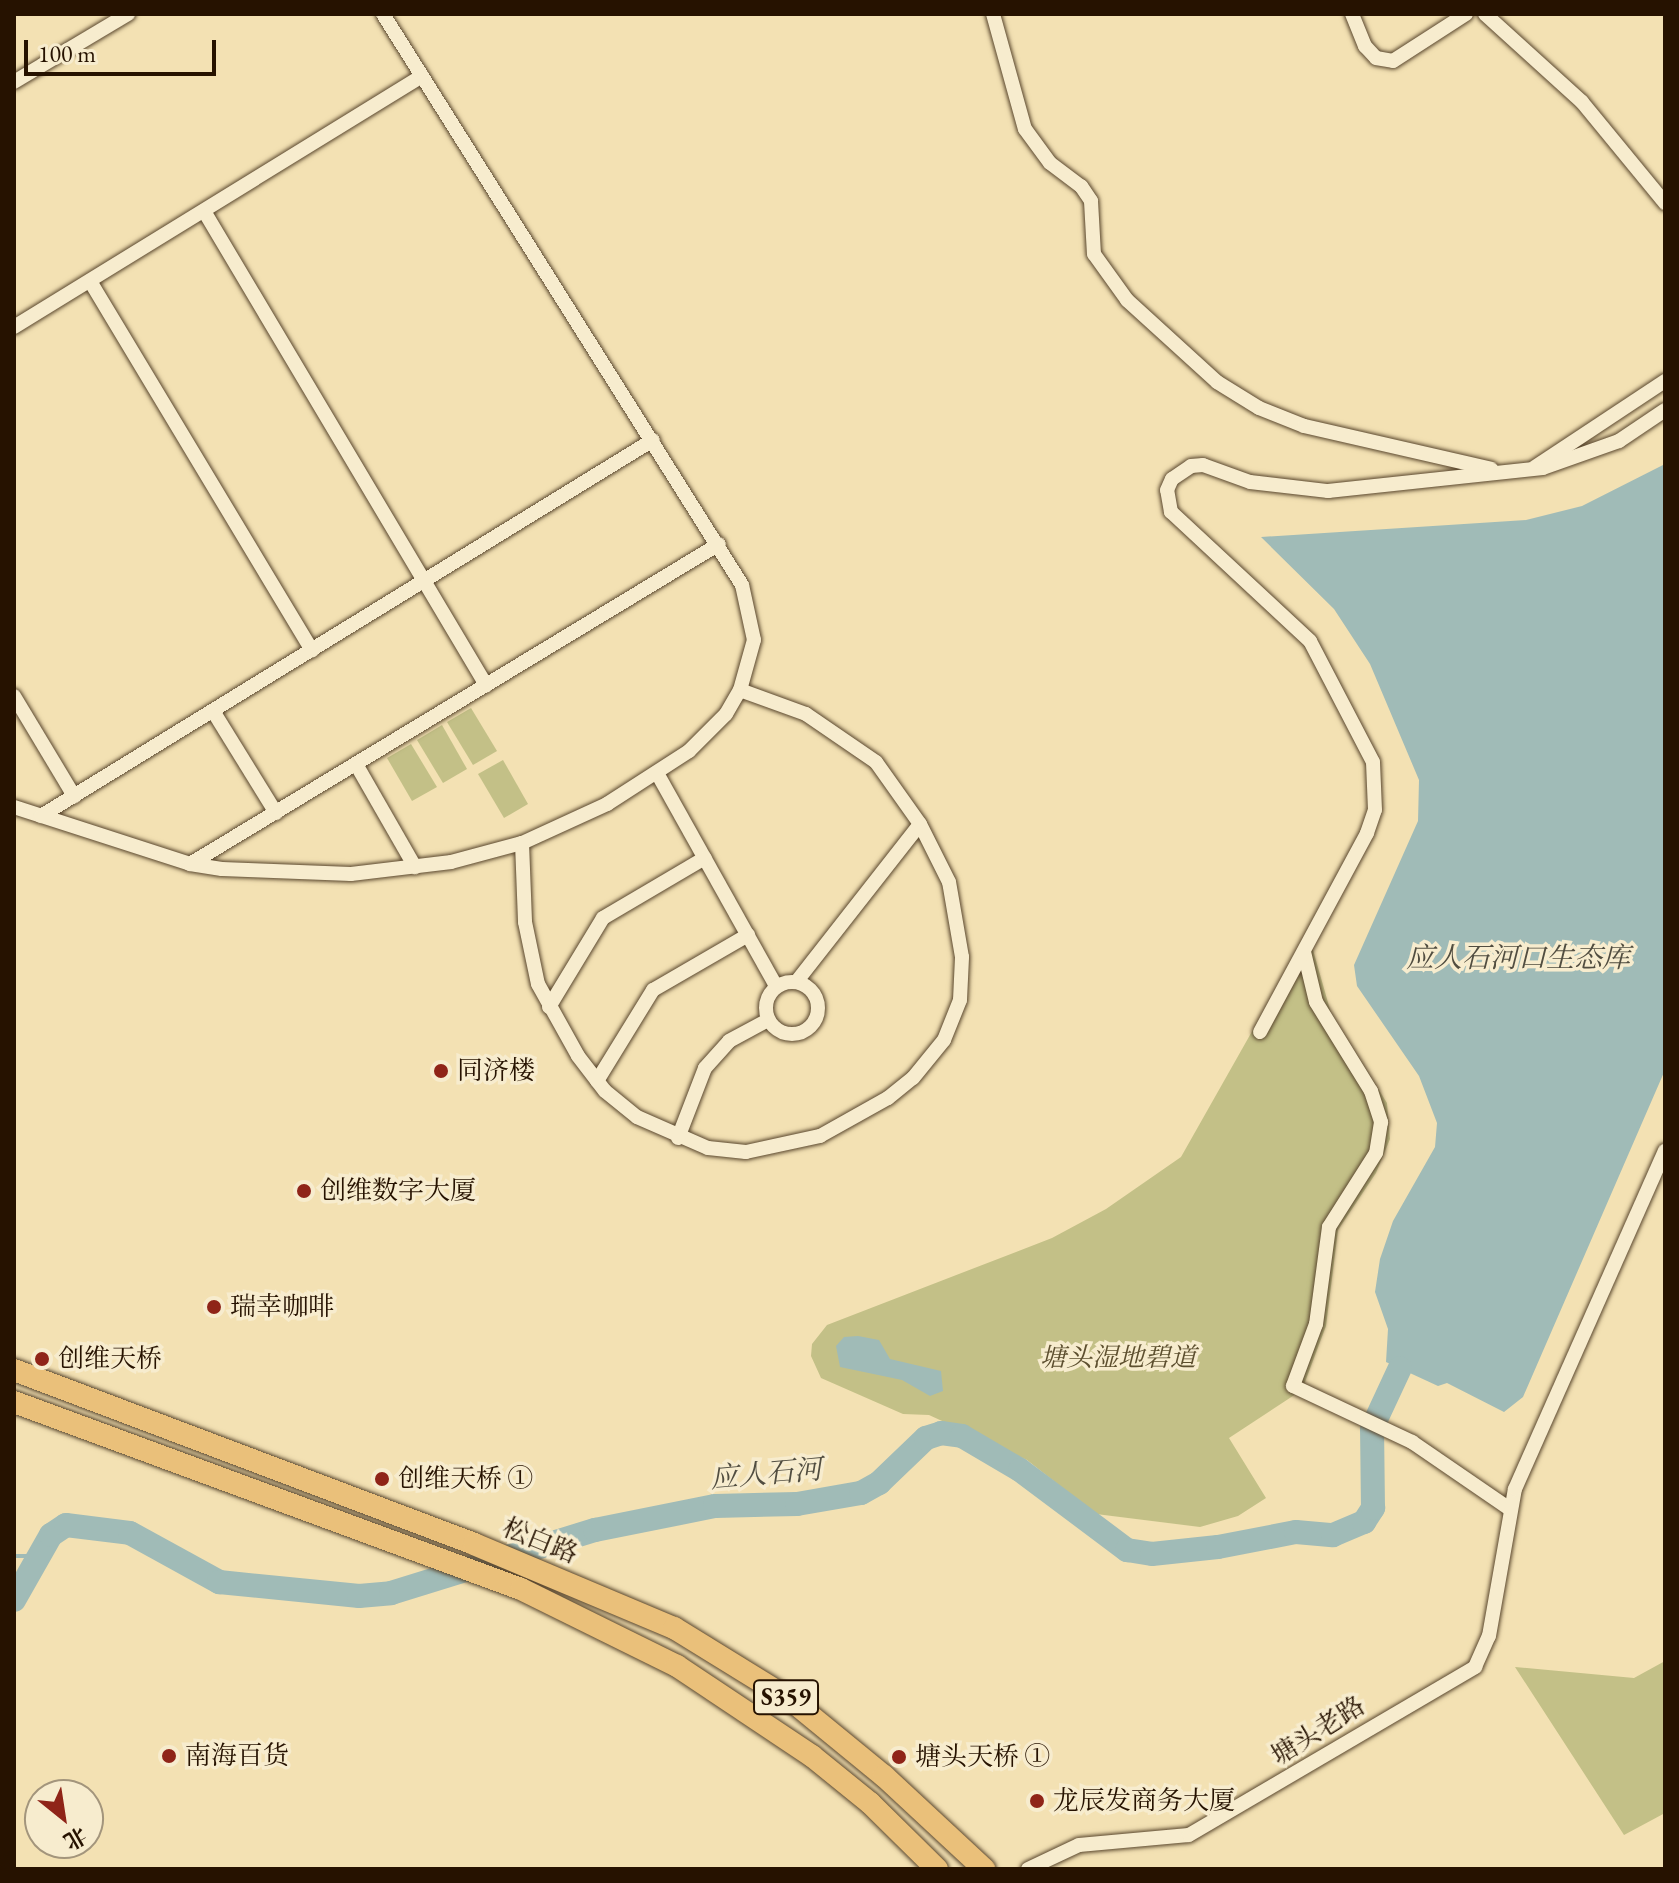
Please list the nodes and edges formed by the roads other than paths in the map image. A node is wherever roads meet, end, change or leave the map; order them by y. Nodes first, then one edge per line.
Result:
1 (128, 14) edge
2 (383, 14) edge
3 (993, 14) edge
4 (1352, 14) edge
5 (1466, 14) edge
6 (1485, 14) edge
7 (422, 76) junction
8 (14, 82) edge
9 (1665, 203) edge
10 (204, 211) junction
11 (90, 281) junction
12 (14, 327) edge
13 (1665, 381) edge
14 (1665, 410) edge
15 (653, 440) junction
16 (1531, 470) junction
17 (1503, 472) junction
18 (719, 544) junction
19 (425, 580) junction
20 (312, 650) junction
21 (486, 685) junction
22 (740, 690) junction
23 (14, 696) edge
24 (213, 711) junction
25 (356, 764) junction
26 (657, 773) junction
27 (74, 796) junction
28 (14, 807) edge
29 (276, 813) junction
30 (41, 816) junction
31 (920, 824) junction
32 (522, 843) junction
33 (705, 858) junction
34 (190, 864) junction
35 (415, 867) junction
36 (748, 935) junction
37 (1304, 951) junction
38 (797, 981) junction
39 (776, 986) junction
40 (549, 1007) junction
41 (768, 1020) junction
42 (1260, 1032) dead end
43 (597, 1081) junction
44 (678, 1138) junction
45 (1665, 1151) edge
46 (14, 1370) edge
47 (14, 1402) edge
48 (1510, 1509) junction
49 (937, 1869) edge
50 (984, 1869) edge
51 (1028, 1869) edge

1 - 8 street
2 - 7 street
3 - 17 street
4 - 5 street
6 - 9 street
7 - 10 street
7 - 15 street
10 - 11 street
10 - 19 street
11 - 12 street
11 - 20 street
13 - 16 street
14 - 16 street
15 - 18 street
15 - 19 street
16 - 17 street
17 - 37 street
18 - 21 street
18 - 22 street
19 - 20 street
19 - 21 street
20 - 24 street
21 - 25 street
22 - 26 street
22 - 31 street
23 - 27 street
24 - 27 street
24 - 29 street
25 - 29 street
25 - 35 street
26 - 32 street
26 - 33 street
27 - 30 street
28 - 30 street
29 - 34 street
30 - 34 street
31 - 38 street
31 - 44 street
32 - 35 street
32 - 40 street
33 - 36 street
33 - 40 street
34 - 35 street
36 - 39 street
36 - 43 street
37 - 42 street
37 - 48 street
38 - 39 street
38 - 41 street
39 - 41 street
40 - 43 street
41 - 44 street
43 - 44 street
45 - 48 street, 塘头老路
46 - 50 main road, 松白路 / S359
47 - 49 main road, 松白路 / S359
48 - 51 street, 塘头老路

